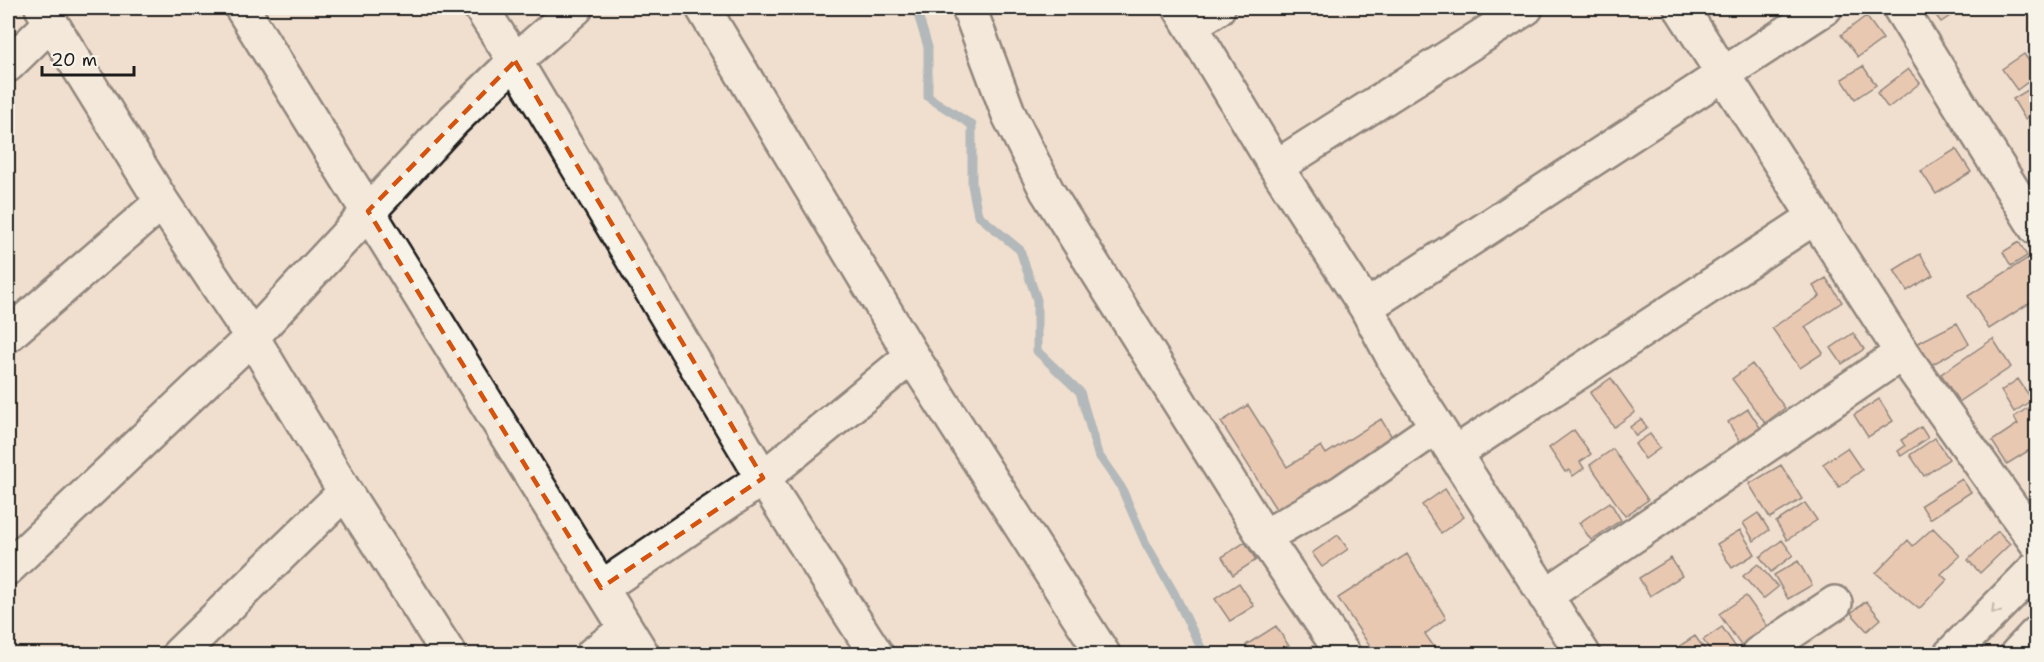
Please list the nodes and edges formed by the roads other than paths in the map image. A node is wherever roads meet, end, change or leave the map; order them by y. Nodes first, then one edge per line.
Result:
1 (242, 8) edge
2 (481, 8) edge
3 (576, 8) edge
4 (703, 8) edge
5 (969, 8) edge
6 (1218, 8) edge
7 (1526, 8) edge
8 (1681, 8) edge
9 (1825, 8) edge
10 (1900, 8) edge
11 (47, 15) edge
12 (1186, 16) edge
13 (515, 61) junction
14 (8, 65) edge
15 (1724, 73) junction
16 (1276, 167) junction
17 (162, 202) junction
18 (368, 211) junction
19 (1815, 217) junction
20 (2037, 228) edge
21 (1366, 307) junction
22 (8, 335) edge
23 (252, 337) junction
24 (1902, 353) junction
25 (912, 356) junction
26 (1436, 427) junction
27 (1454, 454) junction
28 (763, 478) junction
29 (345, 492) junction
30 (1264, 537) junction
31 (2037, 542) edge
32 (8, 568) edge
33 (2037, 568) edge
34 (601, 588) junction
35 (1545, 596) junction
36 (1835, 603) dead end
37 (2037, 634) edge
38 (634, 642) edge
39 (179, 654) edge
40 (449, 654) edge
41 (593, 654) edge
42 (876, 654) edge
43 (1103, 654) edge
44 (1343, 654) edge
45 (1582, 654) edge
46 (1758, 654) edge
47 (1951, 654) edge
48 (2017, 654) edge

1 - 18 street
2 - 13 street
3 - 13 street
4 - 25 street
5 - 30 street
6 - 12 street
7 - 16 street
8 - 15 street
9 - 15 street
10 - 20 street
11 - 14 street
11 - 17 street
12 - 16 street
13 - 18 street
13 - 28 street
15 - 19 street
15 - 21 street
16 - 21 street
17 - 22 street
17 - 23 street
18 - 23 street
18 - 34 street
19 - 24 street
19 - 27 street
21 - 26 street
23 - 29 street
23 - 32 street
24 - 31 street
24 - 35 street
25 - 28 street
25 - 43 street
26 - 27 street
26 - 30 street
27 - 35 street
28 - 34 street
28 - 42 street
29 - 39 street
29 - 40 street
30 - 44 street
33 -> 47 street
34 - 38 street
35 - 45 street
36 - 46 street
37 - 48 street
38 - 41 street

